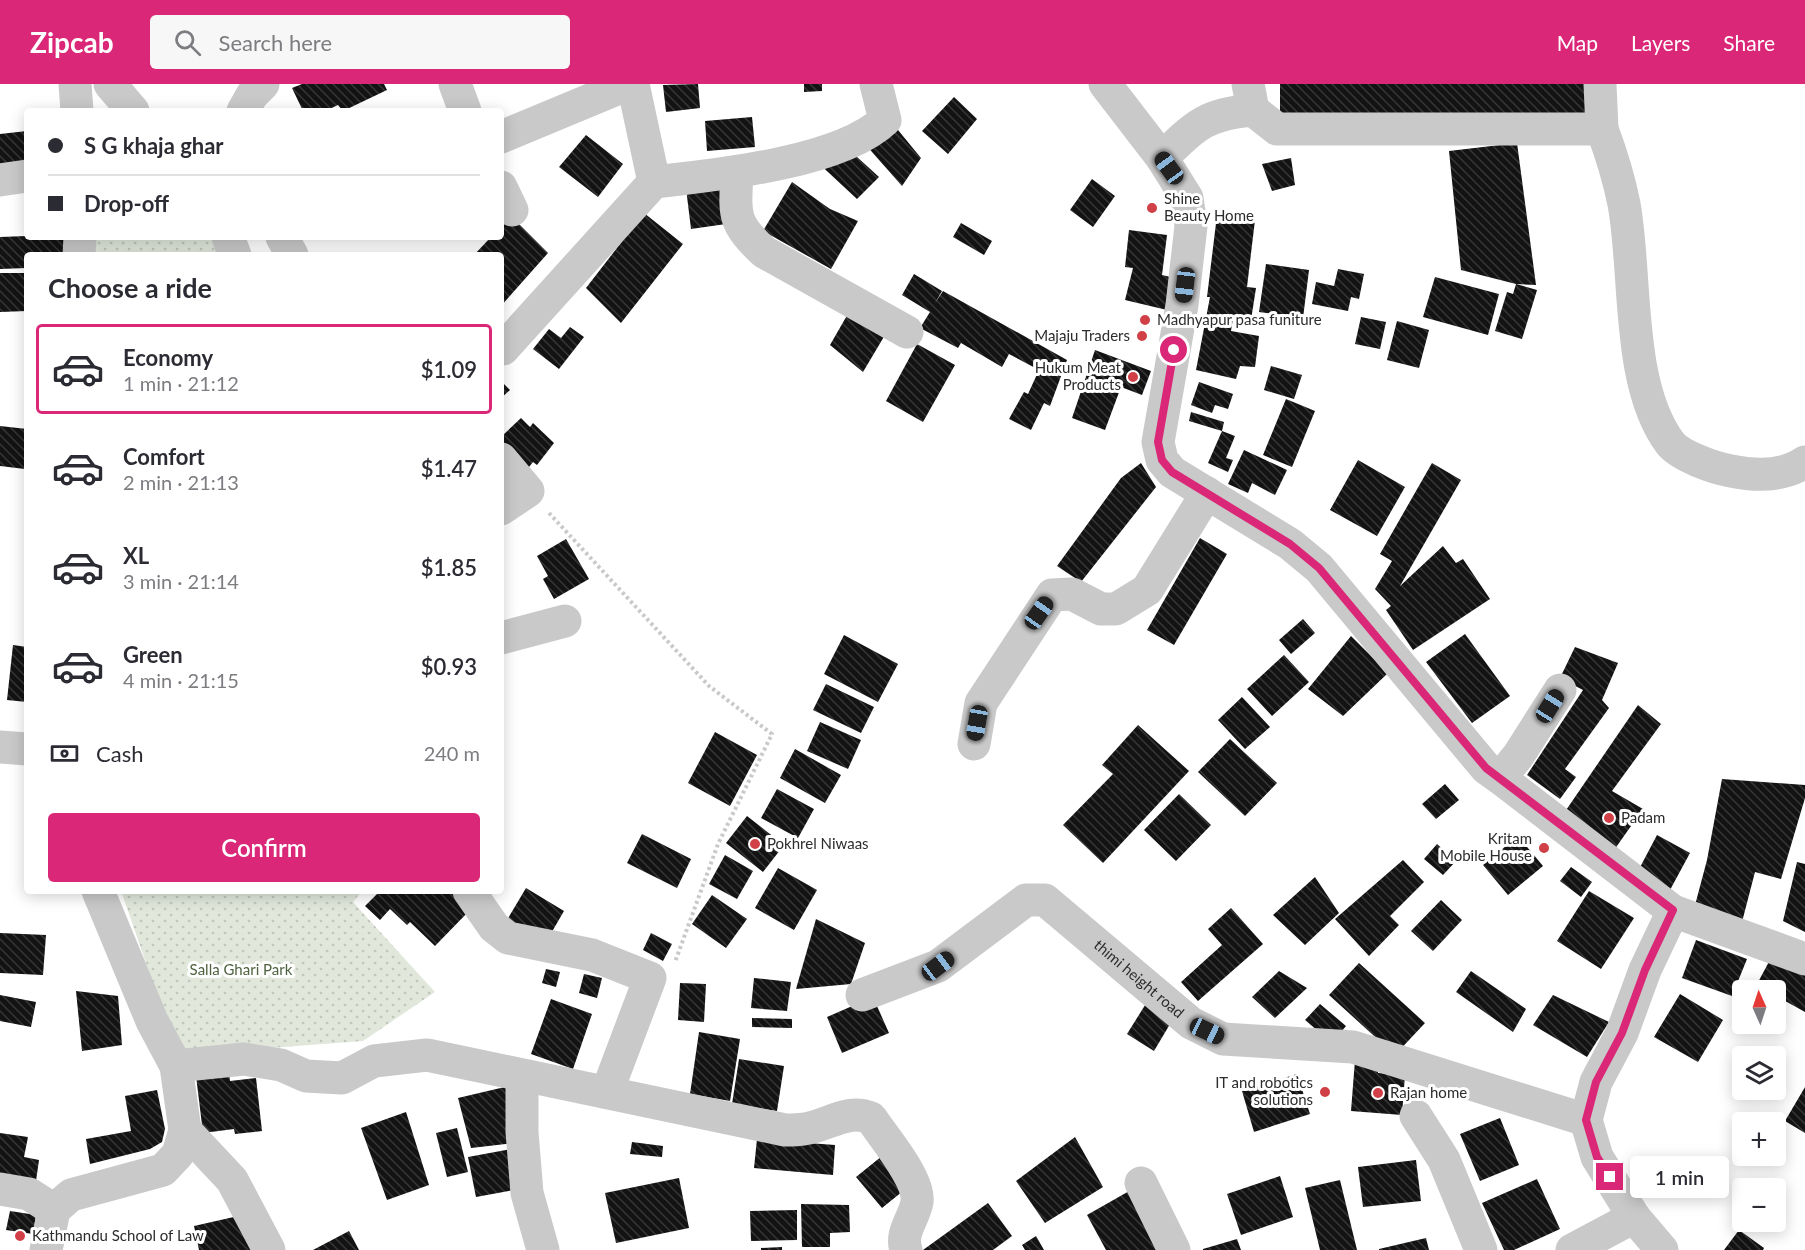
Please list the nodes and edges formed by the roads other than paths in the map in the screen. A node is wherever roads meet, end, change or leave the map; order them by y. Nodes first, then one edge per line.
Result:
1 (75, 84) edge
2 (110, 84) edge
3 (263, 84) edge
4 (455, 84) edge
5 (617, 84) edge
6 (633, 84) edge
7 (876, 84) edge
8 (1600, 84) edge
9 (1113, 94) edge
10 (1250, 97) edge
11 (77, 108) edge
12 (130, 108) edge
13 (245, 108) edge
14 (464, 108) edge
15 (1602, 129) junction
16 (504, 136) edge
17 (1158, 153) junction
18 (737, 172) junction
19 (24, 176) edge
20 (0, 180) edge
21 (654, 182) junction
22 (906, 332) dead end
23 (504, 348) edge
24 (1805, 462) edge
25 (504, 463) edge
26 (1207, 493) junction
27 (504, 507) edge
28 (565, 621) dead end
29 (504, 637) edge
30 (1560, 690) dead end
31 (974, 744) dead end
32 (0, 747) edge
33 (24, 749) edge
34 (1500, 778) junction
35 (99, 894) edge
36 (471, 894) edge
37 (1673, 910) junction
38 (1805, 960) edge
39 (862, 995) dead end
40 (176, 1066) junction
41 (522, 1076) junction
42 (607, 1092) junction
43 (1416, 1116) dead end
44 (1586, 1120) junction
45 (185, 1130) junction
46 (1141, 1183) dead end
47 (0, 1190) edge
48 (54, 1210) junction
49 (1634, 1217) junction
50 (46, 1250) edge
51 (269, 1250) edge
52 (543, 1250) edge
53 (906, 1250) edge
54 (1174, 1250) edge
55 (1481, 1250) edge
56 (1572, 1250) edge
57 (1662, 1250) edge

1 - 11 street
2 - 12 street
3 - 13 street
4 - 14 street
5 - 16 street
6 - 21 street
7 - 18 street
8 - 15 street
9 - 17 street
10 - 15 street
10 - 17 street
15 - 24 street
17 - 26 street
18 - 21 street
18 - 22 street
19 - 20 street
21 - 23 street
25 - 27 street
26 - 31 street
26 - 34 street
28 - 29 street
30 - 34 street
32 - 33 street
34 - 37 street
35 - 40 street
36 - 42 street
37 - 38 street
37 - 44 street
39 - 44 street, thimi height road
40 - 41 street
40 - 45 street
41 - 42 street
41 - 52 street
42 - 53 street
43 - 55 street
44 - 49 street
45 - 48 street
45 - 51 street
46 - 54 street
47 - 48 street
48 - 50 street
49 - 56 street
49 - 57 street

